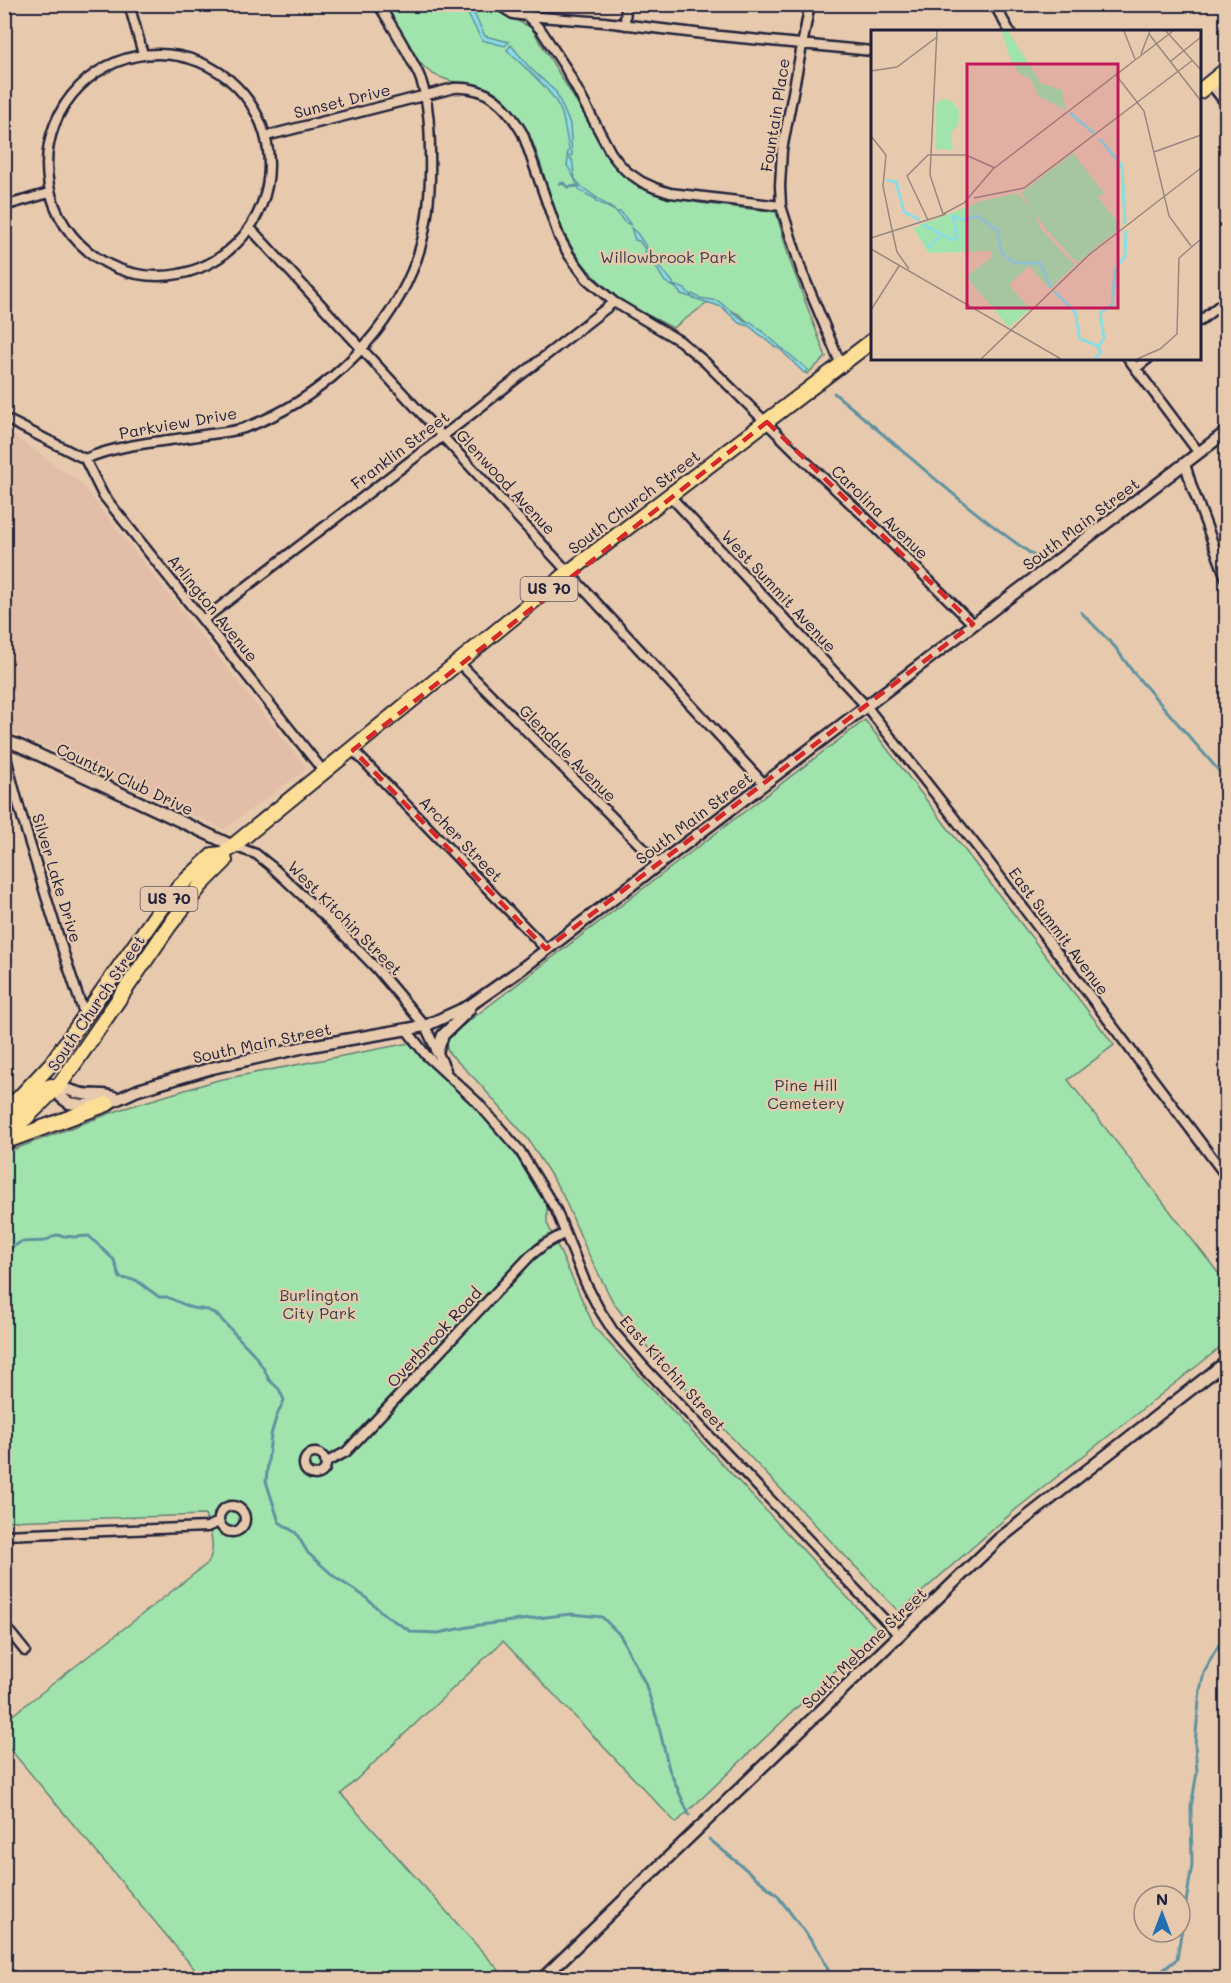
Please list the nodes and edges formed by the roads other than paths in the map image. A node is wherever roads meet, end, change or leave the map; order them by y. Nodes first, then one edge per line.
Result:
1 (129, 4) edge
2 (378, 4) edge
3 (497, 4) edge
4 (526, 4) edge
5 (627, 4) edge
6 (810, 4) edge
7 (994, 4) edge
8 (527, 16) junction
9 (625, 25) junction
10 (1009, 30) edge
11 (802, 44) junction
12 (871, 51) edge
13 (143, 54) junction
14 (1227, 70) edge
15 (1205, 87) edge
16 (425, 96) junction
17 (1227, 102) edge
18 (266, 136) junction
19 (49, 193) junction
20 (4, 206) edge
21 (781, 206) junction
22 (250, 228) junction
23 (1227, 300) edge
24 (614, 302) junction
25 (1201, 320) edge
26 (871, 342) edge
27 (362, 350) junction
28 (1130, 360) edge
29 (1146, 360) edge
30 (841, 365) junction
31 (1136, 368) junction
32 (4, 417) edge
33 (766, 422) junction
34 (1227, 432) edge
35 (442, 436) junction
36 (1199, 453) junction
37 (85, 459) junction
38 (1185, 464) junction
39 (670, 496) junction
40 (569, 572) junction
41 (1227, 578) edge
42 (203, 620) junction
43 (973, 624) junction
44 (458, 662) junction
45 (866, 706) junction
46 (4, 740) edge
47 (4, 747) edge
48 (353, 750) junction
49 (324, 772) junction
50 (764, 784) junction
51 (228, 850) junction
52 (659, 864) junction
53 (546, 949) junction
54 (478, 1000) junction
55 (85, 1016) junction
56 (425, 1026) junction
57 (76, 1029) junction
58 (406, 1029) junction
59 (437, 1052) junction
60 (447, 1073) junction
61 (57, 1088) junction
62 (113, 1102) junction
63 (4, 1110) edge
64 (4, 1122) edge
65 (4, 1135) edge
66 (4, 1142) edge
67 (1227, 1176) edge
68 (565, 1233) junction
69 (1227, 1362) edge
70 (325, 1463) dead end
71 (219, 1522) dead end
72 (4, 1534) edge
73 (4, 1625) edge
74 (899, 1635) junction
75 (26, 1651) dead end
76 (4, 1974) edge
77 (12, 1978) edge
78 (543, 1978) edge

1 - 13 street
2 - 16 street, Parkview Drive
3 - 8 street
4 - 8 street
5 - 9 street
6 - 11 street, Fountain Place
7 - 10 street
8 - 9 street
8 - 21 street
9 - 11 street
11 - 12 street
11 - 21 street, Fountain Place
13 - 18 street
13 - 19 street
14 - 15 main road
15 - 17 street
16 - 18 street, Sunset Drive
16 - 24 street, Sunset Drive
16 - 27 street, Parkview Drive
18 - 22 street
19 - 20 street
19 - 22 street
21 - 30 street, Fountain Place
22 - 27 street, Glenwood Avenue
23 - 25 street
24 - 33 street, Carolina Avenue
24 - 35 street, Franklin Street
26 - 30 main road, South Church Street / US 70
27 - 35 street, Glenwood Avenue
27 - 37 street, Parkview Drive
28 - 31 street
29 - 31 street
30 - 33 main road, South Church Street / US 70
31 - 36 street
32 - 37 street
33 - 39 main road, South Church Street / US 70
33 - 43 street, Carolina Avenue
34 - 36 street, South Main Street
35 - 40 street, Glenwood Avenue
35 - 42 street, Franklin Street
36 - 38 street, South Main Street
37 - 42 street, Arlington Avenue
38 - 41 street
38 - 43 street, South Main Street
39 - 40 main road, South Church Street / US 70
39 - 45 street, West Summit Avenue
40 - 44 main road, South Church Street / US 70
40 - 50 street, Glenwood Avenue
42 - 49 street, Arlington Avenue
43 - 45 street, South Main Street
44 - 48 main road, South Church Street / US 70
44 - 52 street, Glendale Avenue
45 - 50 street, South Main Street
45 - 67 street, East Summit Avenue
46 - 51 street, Country Club Drive
47 - 55 street, Silver Lake Drive
48 - 49 main road, South Church Street / US 70
48 - 53 street, Archer Street
49 - 51 main road, South Church Street / US 70
50 - 52 street, South Main Street
51 - 55 main road, South Church Street / US 70
51 - 56 street, West Kitchin Street
51 - 61 main road, South Church Street / US 70
52 - 53 street, South Main Street
53 - 54 street, South Main Street
54 - 56 street, South Main Street
54 - 59 street
55 - 57 main road, South Church Street / US 70
56 - 58 street, South Main Street
56 - 59 street, East Kitchin Street
57 - 61 main road
57 - 63 main road, South Church Street / US 70
58 - 60 street, East Kitchin Street
58 - 62 street, South Main Street
59 - 60 street, East Kitchin Street
60 - 68 street, East Kitchin Street
61 - 62 street, South Main Street
61 - 64 main road
61 - 65 main road, South Church Street / US 70
62 - 66 main road
68 - 70 street, Overbrook Road
68 - 74 street, East Kitchin Street
69 - 74 street, South Mebane Street
71 - 72 street
73 - 75 street
74 - 78 street, South Mebane Street
76 - 77 main road

